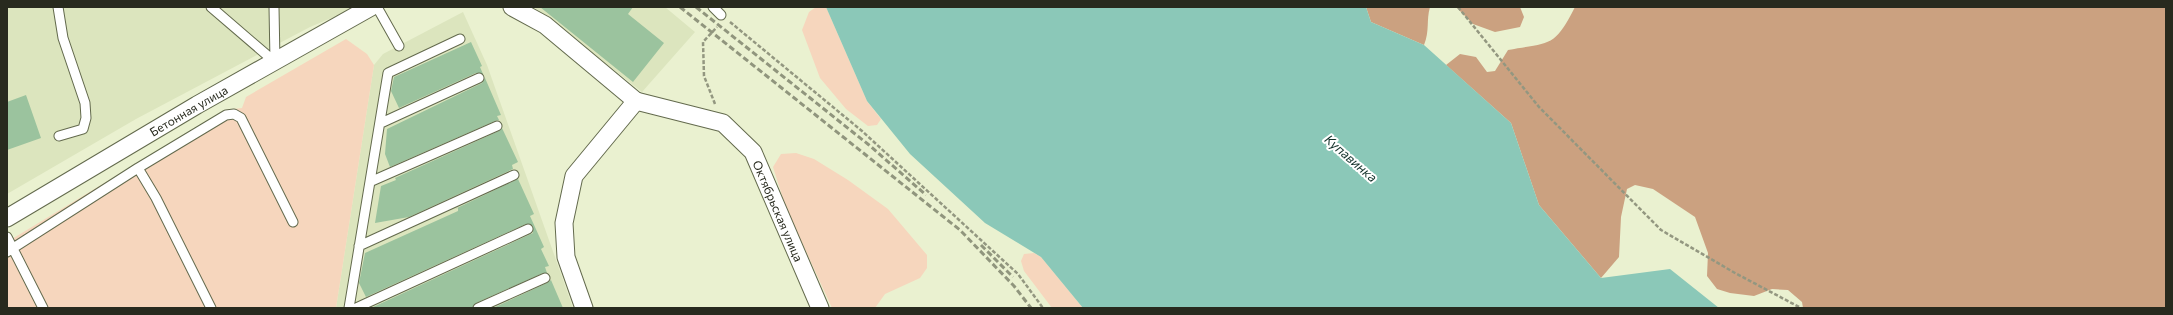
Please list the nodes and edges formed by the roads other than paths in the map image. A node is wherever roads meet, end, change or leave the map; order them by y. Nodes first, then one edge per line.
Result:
1 (58, 7) edge
2 (211, 7) edge
3 (274, 7) edge
4 (371, 7) edge
5 (377, 7) edge
6 (512, 7) edge
7 (713, 7) edge
8 (721, 11) edge
9 (460, 40) dead end
10 (399, 46) dead end
11 (275, 62) junction
12 (479, 78) dead end
13 (636, 101) junction
14 (381, 123) junction
15 (497, 126) dead end
16 (59, 136) dead end
17 (138, 168) junction
18 (514, 175) dead end
19 (372, 181) junction
20 (7, 218) edge
21 (294, 222) dead end
22 (528, 229) dead end
23 (7, 237) edge
24 (360, 246) junction
25 (10, 250) edge
26 (545, 278) dead end
27 (43, 308) edge
28 (211, 308) edge
29 (349, 308) edge
30 (356, 308) edge
31 (478, 308) edge
32 (584, 308) edge
33 (820, 308) edge

1 - 16 lane
2 - 11 lane
3 - 11 lane
4 - 11 street, Бетонная улица
5 - 10 lane
6 - 13 street
7 - 8 lane
9 - 14 lane
11 - 20 street, Бетонная улица
12 - 14 lane
13 - 32 street
13 - 33 street, Октябрьская улица
14 - 19 lane
15 - 19 lane
17 - 21 lane
17 - 25 lane
17 - 28 lane
18 - 24 lane
19 - 24 lane
22 - 30 lane
23 - 25 lane
24 - 29 lane
25 - 27 lane
26 - 31 lane

